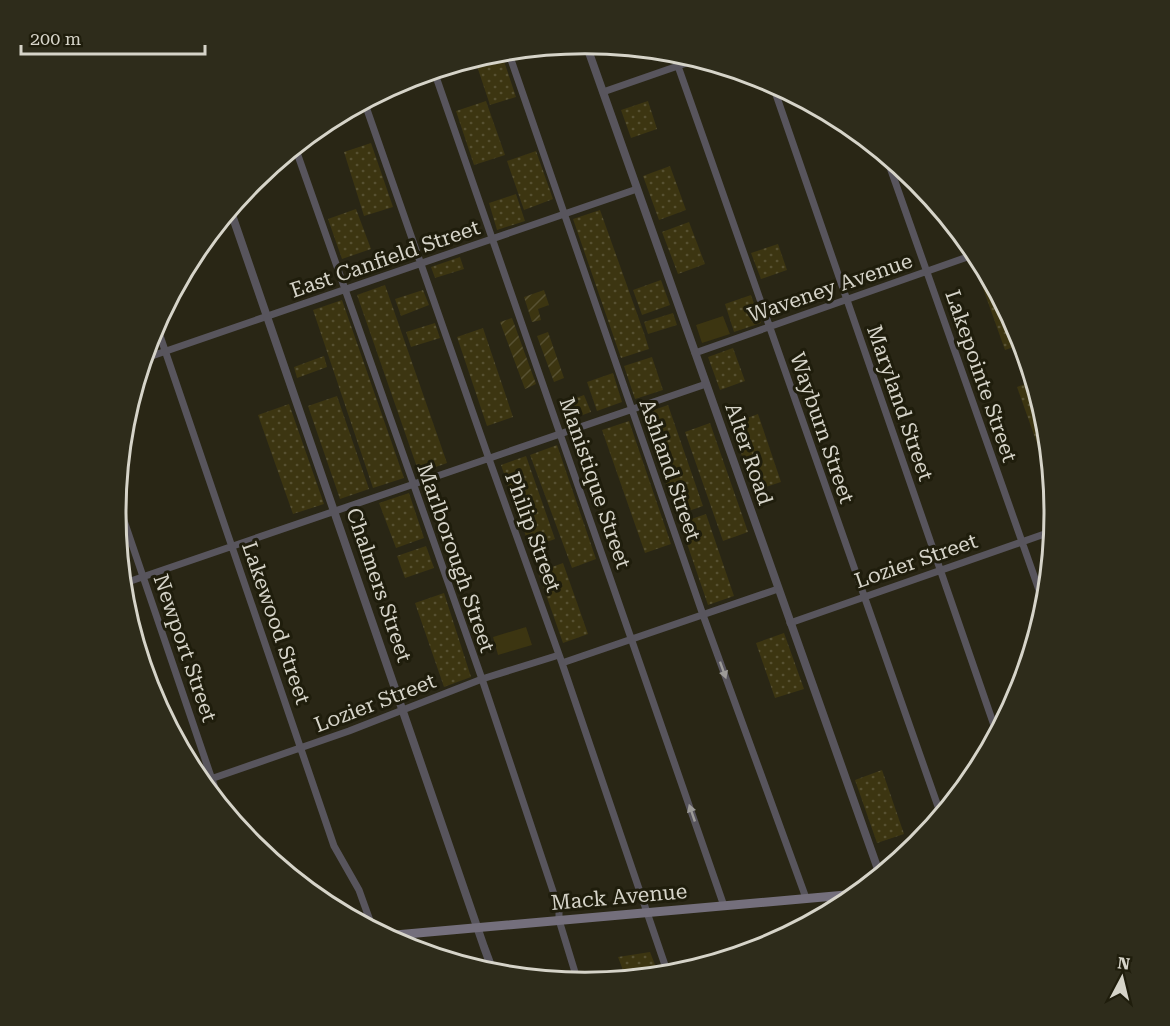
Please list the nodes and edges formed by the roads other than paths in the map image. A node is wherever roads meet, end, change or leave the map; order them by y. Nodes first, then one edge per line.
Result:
1 (590, 54) edge
2 (511, 60) edge
3 (682, 65) edge
4 (678, 66) junction
5 (437, 78) edge
6 (603, 92) junction
7 (775, 95) edge
8 (367, 109) edge
9 (298, 155) edge
10 (891, 171) edge
11 (637, 189) junction
12 (564, 214) junction
13 (233, 218) edge
14 (493, 239) junction
15 (967, 257) edge
16 (421, 264) junction
17 (927, 272) junction
18 (345, 290) junction
19 (847, 299) junction
20 (268, 316) junction
21 (770, 327) junction
22 (161, 337) edge
23 (166, 351) junction
24 (695, 353) junction
25 (154, 355) edge
26 (706, 384) junction
27 (631, 410) junction
28 (561, 434) junction
29 (489, 459) junction
30 (413, 484) junction
31 (335, 510) junction
32 (126, 527) edge
33 (1043, 534) edge
34 (1022, 542) junction
35 (233, 546) junction
36 (940, 571) junction
37 (144, 577) junction
38 (131, 581) edge
39 (1038, 587) edge
40 (778, 589) junction
41 (863, 597) junction
42 (703, 615) junction
43 (790, 623) junction
44 (632, 639) junction
45 (561, 659) junction
46 (482, 679) junction
47 (402, 710) junction
48 (993, 723) edge
49 (301, 748) junction
50 (212, 779) joint
51 (938, 805) edge
52 (877, 867) edge
53 (839, 895) edge
54 (806, 898) junction
55 (724, 906) junction
56 (648, 913) junction
57 (369, 918) edge
58 (559, 920) junction
59 (477, 927) junction
60 (403, 934) edge
61 (490, 962) edge
62 (665, 965) edge
63 (575, 972) edge

1 - 6 street, Alter Road
2 - 12 street, Ashland Street
3 - 4 street
4 - 6 street
4 - 21 street, Wayburn Street
5 - 14 street, Manistique Street
6 - 11 street, Alter Road
7 - 19 street, Maryland Street
8 - 16 street, Philip Street
9 - 18 street, Marlborough Street
10 - 17 street, Lakepointe Street
11 - 12 street, East Canfield Street
11 - 24 street, Alter Road
12 - 14 street, East Canfield Street
12 - 27 street, Ashland Street
13 - 20 street, Chalmers Street
14 - 16 street, East Canfield Street
14 - 28 street, Manistique Street
15 - 17 street, Waveney Avenue
16 - 18 street, East Canfield Street
16 - 29 street, Philip Street
17 - 19 street, Waveney Avenue
17 - 34 street, Lakepointe Street
18 - 20 street, East Canfield Street
18 - 30 street, Marlborough Street
19 - 21 street, Waveney Avenue
19 - 36 street, Maryland Street
20 - 23 street, East Canfield Street
20 - 31 street, Chalmers Street
21 - 24 street, Waveney Avenue
21 - 41 street, Wayburn Street
22 - 23 street, Lakewood Street
23 - 25 street, East Canfield Street
23 - 35 street, Lakewood Street
24 - 26 street, Alter Road
26 - 27 street
26 - 40 street, Alter Road
27 - 28 street
27 - 42 street, Ashland Street
28 - 29 street
28 - 44 street, Manistique Street
29 - 30 street
29 - 45 street, Philip Street
30 - 31 street
30 - 46 street, Marlborough Street
31 - 35 street
31 - 47 street, Chalmers Street
32 - 37 street, Newport Street
33 - 34 street, Lozier Street
34 - 36 street, Lozier Street
34 - 39 street, Lakepointe Street
35 - 37 street
35 - 49 street, Lakewood Street
36 - 41 street, Lozier Street
36 - 48 street, Maryland Street
37 - 38 street
37 - 50 street, Newport Street
40 - 42 street, Lozier Street
40 - 43 street, Alter Road
41 - 43 street, Lozier Street
41 - 51 street, Wayburn Street
42 - 44 street, Lozier Street
42 -> 54 street, Ashland Street
43 - 52 street, Alter Road
44 - 45 street, Lozier Street
55 -> 44 street, Manistique Street
45 - 46 street, Lozier Street
45 - 56 street, Philip Street
46 - 47 street, Lozier Street
46 - 58 street, Marlborough Street
47 - 49 street, Lozier Street
47 - 59 street, Chalmers Street
49 - 50 street, Lozier Street
49 - 57 street, Lakewood Street
53 - 54 main road, Mack Avenue
54 - 55 main road, Mack Avenue
55 - 56 main road, Mack Avenue
56 - 58 main road, Mack Avenue
56 - 62 street, Philip Street
58 - 59 main road, Mack Avenue
58 - 63 street, Marlborough Street
59 - 60 main road, Mack Avenue
59 - 61 street, Chalmers Street

